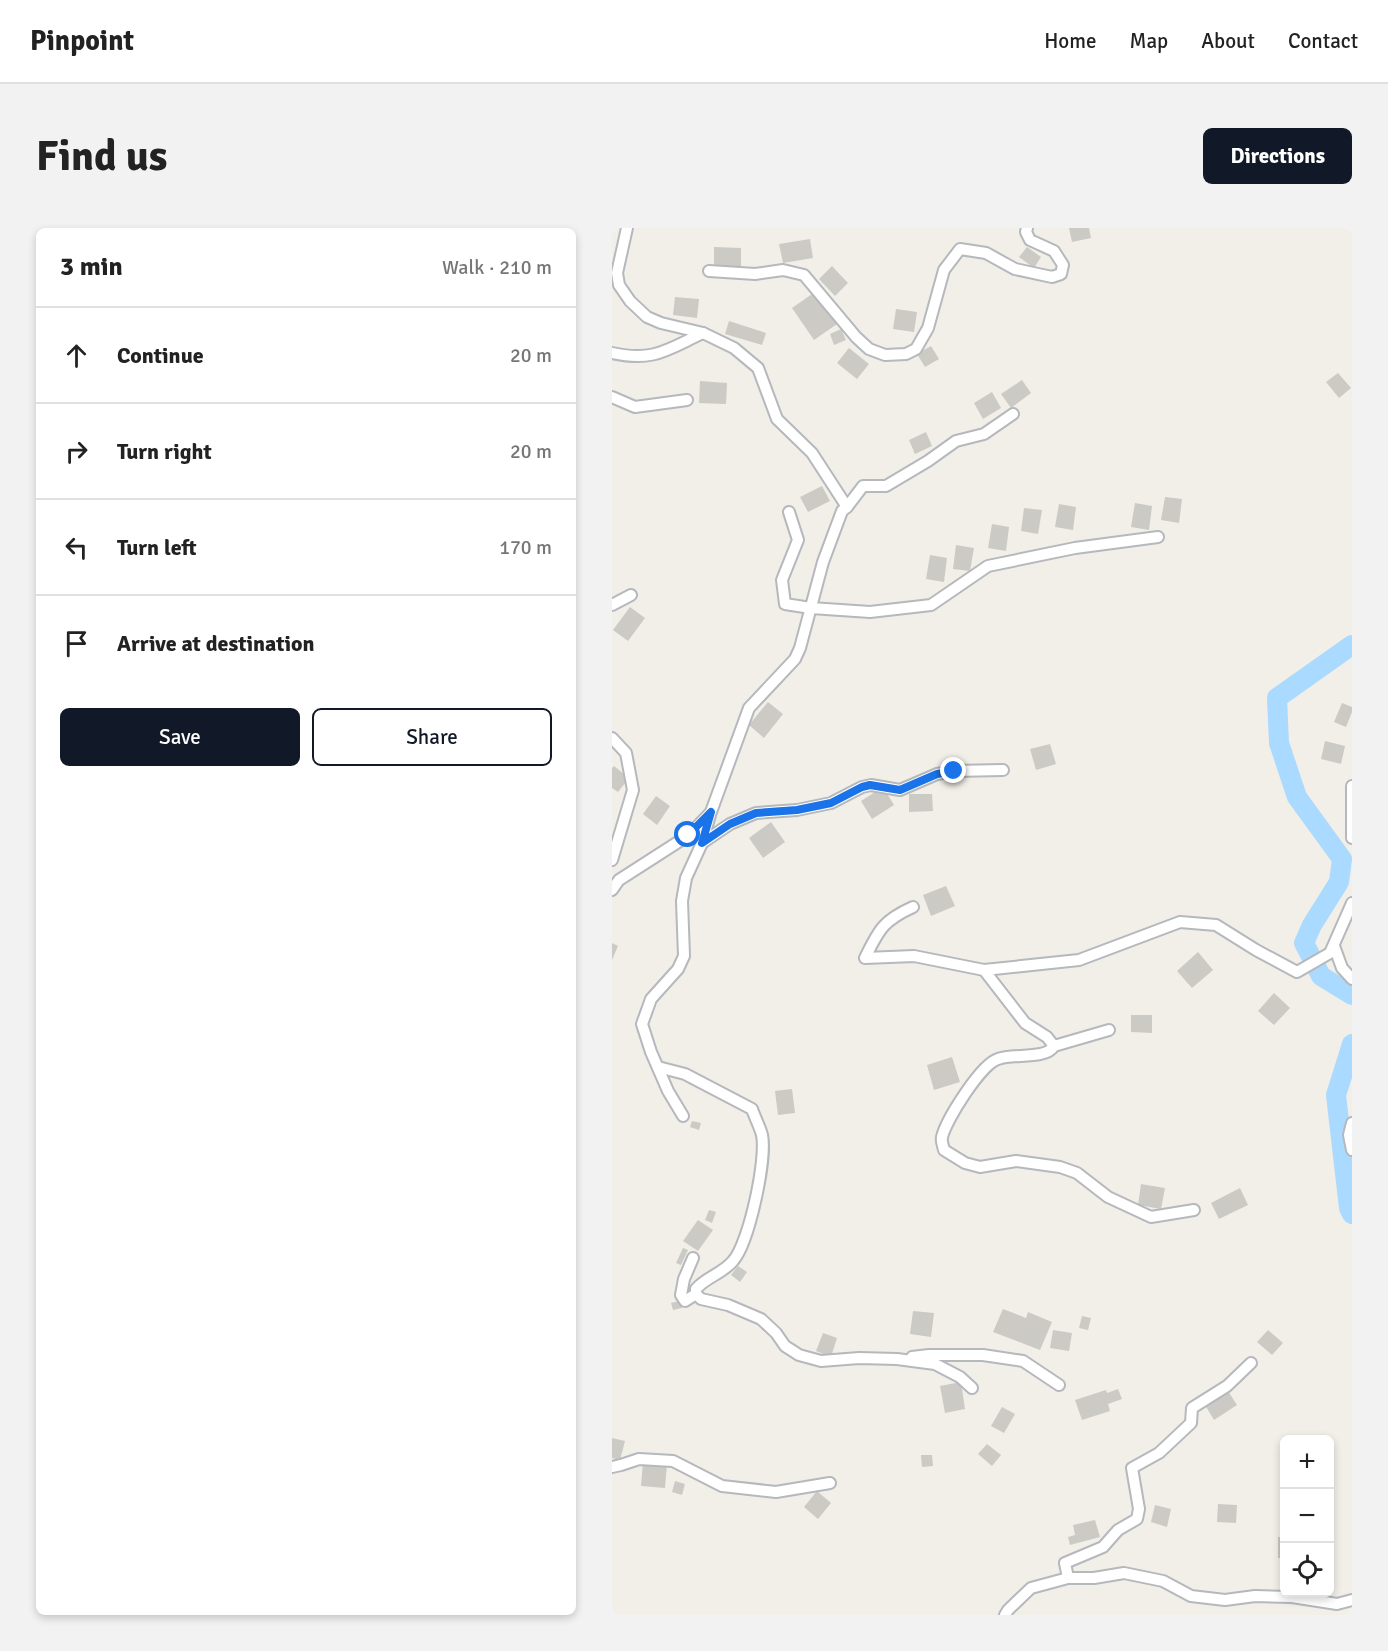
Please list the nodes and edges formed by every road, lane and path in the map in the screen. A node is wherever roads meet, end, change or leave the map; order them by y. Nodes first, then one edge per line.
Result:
1 (627, 228) edge
2 (1027, 228) edge
3 (709, 271) dead end
4 (703, 333) junction
5 (612, 353) edge
6 (612, 397) edge
7 (687, 400) dead end
8 (1012, 414) dead end
9 (847, 507) junction
10 (789, 512) dead end
11 (1158, 537) dead end
12 (631, 595) dead end
13 (612, 605) edge
14 (811, 608) junction
15 (612, 738) edge
16 (1003, 770) dead end
17 (1352, 786) edge
18 (711, 812) junction
19 (1352, 838) edge
20 (702, 843) junction
21 (612, 860) edge
22 (612, 890) edge
23 (1352, 903) edge
24 (914, 907) dead end
25 (1332, 950) junction
26 (984, 970) junction
27 (1352, 979) edge
28 (1109, 1030) dead end
29 (1054, 1046) junction
30 (658, 1067) junction
31 (683, 1116) dead end
32 (1352, 1123) edge
33 (1352, 1150) edge
34 (1194, 1210) dead end
35 (693, 1258) dead end
36 (696, 1293) junction
37 (897, 1359) junction
38 (1251, 1362) dead end
39 (1059, 1385) dead end
40 (972, 1388) dead end
41 (612, 1467) edge
42 (830, 1483) dead end
43 (1068, 1578) junction
44 (1352, 1600) edge
45 (1005, 1615) edge

1 - 4 street
2 - 3 street
4 - 5 street
4 - 9 street
6 - 7 street
8 - 9 street
9 - 14 street
10 - 14 street
11 - 14 street
12 - 13 street
14 - 18 street
15 - 21 street
16 - 20 street
17 - 19 street
18 - 20 street
18 - 22 street
20 - 30 street
23 - 25 street
24 - 26 street
25 - 26 street
25 - 27 street
26 - 29 street
28 - 29 street
29 - 34 street
30 - 31 street
30 - 36 street
32 - 33 street
35 - 36 street
36 - 37 street
37 - 39 street
37 - 40 street
38 - 43 street
41 - 42 street
43 - 44 street
43 - 45 street

